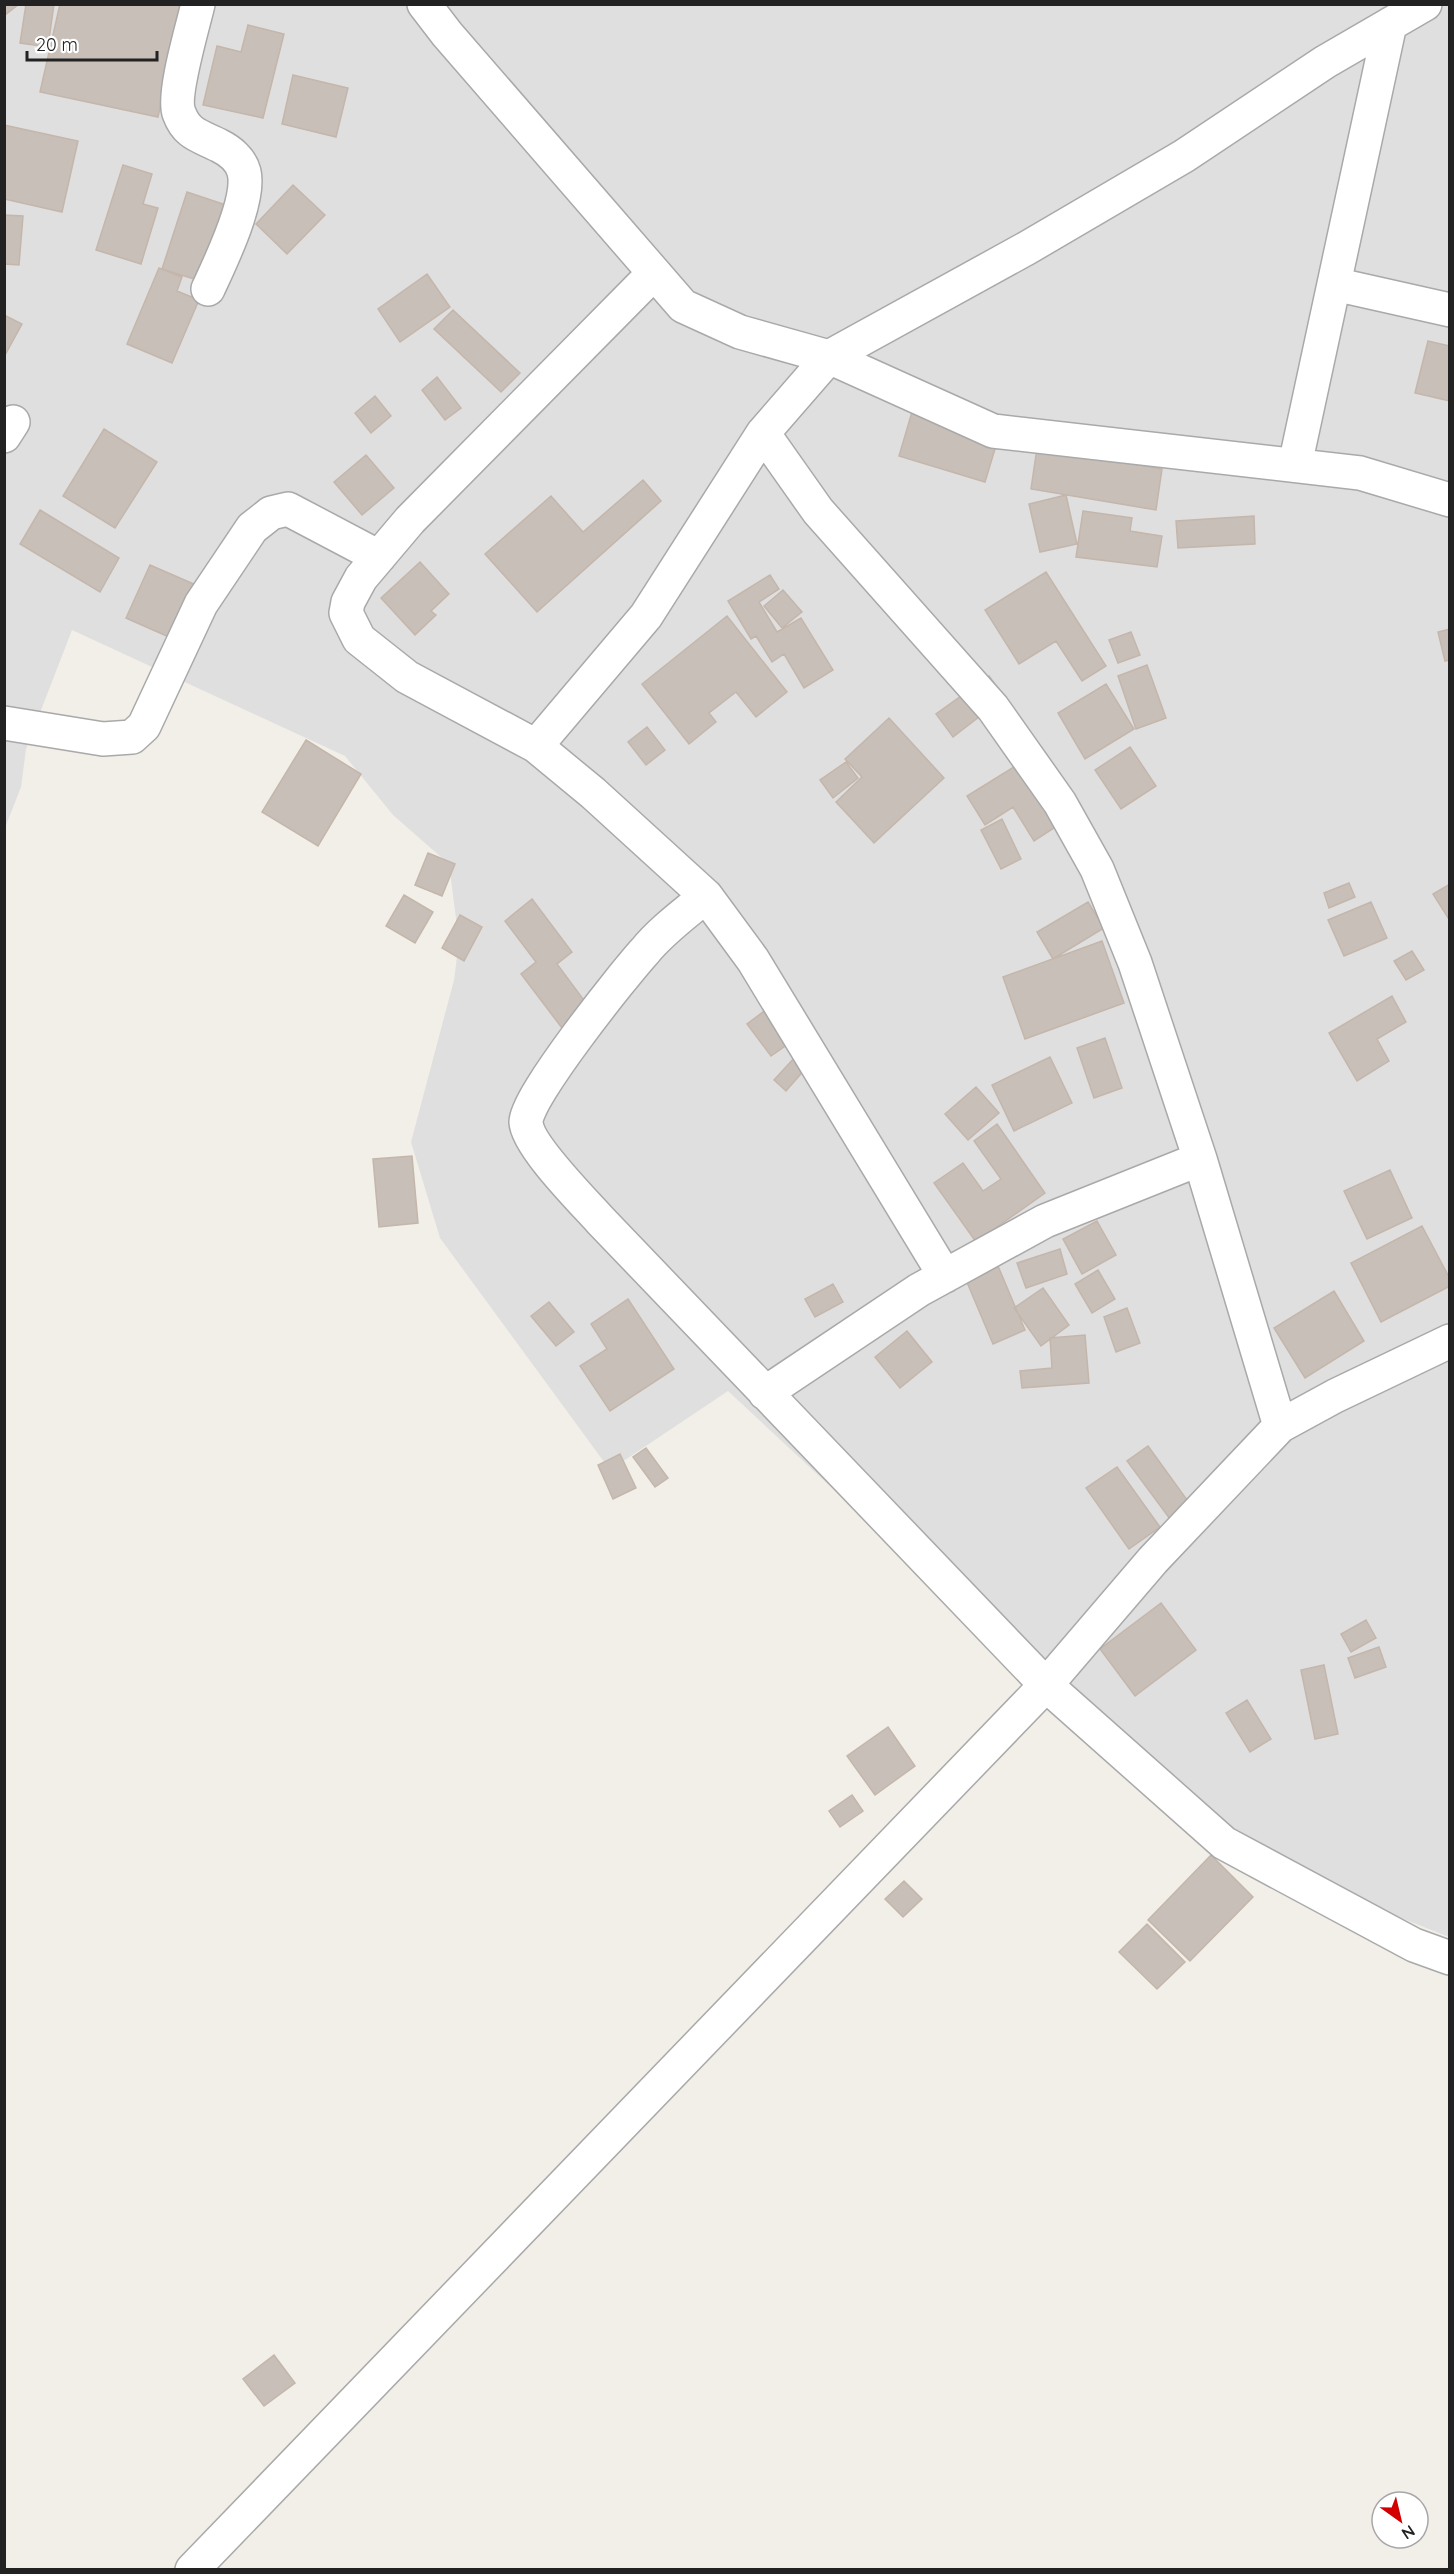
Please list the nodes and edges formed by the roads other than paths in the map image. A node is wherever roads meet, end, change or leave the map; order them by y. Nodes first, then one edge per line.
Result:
1 (198, 4) edge
2 (424, 4) edge
3 (1425, 4) edge
4 (1390, 24) junction
5 (654, 273) junction
6 (1334, 284) junction
7 (208, 290) dead end
8 (1449, 310) edge
9 (830, 357) junction
10 (763, 434) junction
11 (1295, 465) junction
12 (1449, 500) edge
13 (379, 557) junction
14 (4, 723) edge
15 (536, 746) junction
16 (706, 896) junction
17 (1200, 1159) junction
18 (945, 1276) junction
19 (1449, 1341) edge
20 (765, 1393) junction
21 (1280, 1426) junction
22 (1046, 1684) junction
23 (1449, 1958) edge
24 (192, 2570) edge

1 - 7 street
2 - 5 street
3 - 4 street
4 - 6 street
4 - 9 street
5 - 9 street
5 - 13 street
6 - 8 street
6 - 11 street
9 - 10 street
9 - 11 street
10 - 15 street
10 - 17 street
11 - 12 street
13 - 14 street
13 - 15 street
15 - 16 street
16 - 18 street
16 - 20 street
17 - 18 street
17 - 21 street
18 - 20 street
19 - 21 street
20 - 22 street
21 - 22 street
22 - 23 street
22 - 24 street

